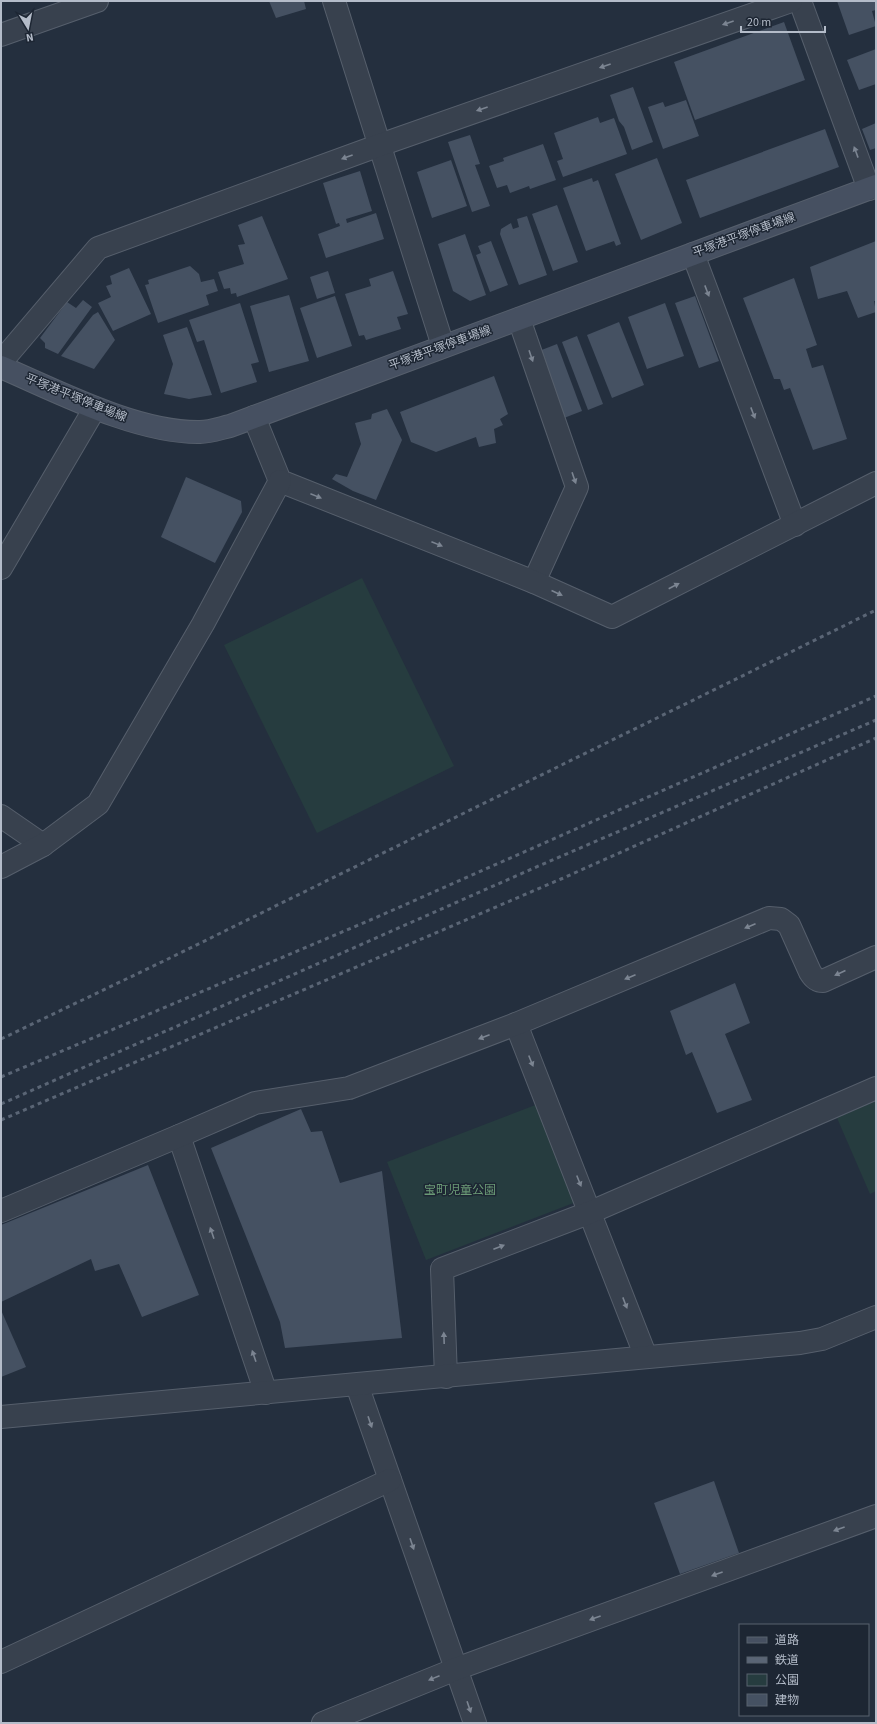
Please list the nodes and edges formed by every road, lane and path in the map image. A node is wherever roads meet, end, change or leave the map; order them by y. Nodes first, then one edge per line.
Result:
1 (97, 1) edge
2 (334, 1) edge
3 (791, 1) edge
4 (800, 1) edge
5 (65, 6) edge
6 (1, 35) edge
7 (380, 145) junction
8 (872, 187) edge
9 (693, 254) junction
10 (519, 319) junction
11 (443, 346) junction
12 (1, 362) edge
13 (1, 367) edge
14 (95, 408) junction
15 (254, 417) junction
16 (280, 481) junction
17 (876, 483) edge
18 (795, 525) junction
19 (1, 568) edge
20 (534, 582) junction
21 (1, 816) edge
22 (43, 845) junction
23 (1, 867) edge
24 (876, 957) edge
25 (516, 1024) junction
26 (876, 1088) edge
27 (179, 1136) junction
28 (1, 1211) edge
29 (590, 1212) junction
30 (876, 1317) edge
31 (646, 1357) junction
32 (446, 1377) junction
33 (357, 1385) junction
34 (266, 1393) junction
35 (1, 1417) edge
36 (390, 1480) junction
37 (876, 1516) edge
38 (1, 1662) edge
39 (456, 1669) junction
40 (323, 1723) edge
41 (475, 1723) edge

1 - 5 street
2 - 7 street
3 -> 7 street
8 -> 4 street
5 - 6 street
7 - 11 street
7 -> 12 street
8 - 9 main road, 平塚港平塚停車場線
9 - 10 main road, 平塚港平塚停車場線
9 -> 18 street
10 - 11 main road, 平塚港平塚停車場線
10 -> 20 street
11 - 15 main road, 平塚港平塚停車場線
13 - 14 main road, 平塚港平塚停車場線
14 - 15 main road, 平塚港平塚停車場線
14 - 19 street
15 - 16 street
16 -> 20 street
16 - 22 street
17 - 18 street
20 -> 18 street
21 - 22 street
22 - 23 street
24 -> 25 street
25 -> 27 street
25 -> 29 street
26 - 29 street
27 - 28 street
34 -> 27 street
29 -> 31 street
32 -> 29 street
30 - 31 street
31 - 32 street
32 - 33 street
33 - 34 street
33 -> 36 street
34 - 35 street
36 - 38 street
36 -> 39 street
37 -> 39 street
39 -> 40 street
39 -> 41 street

